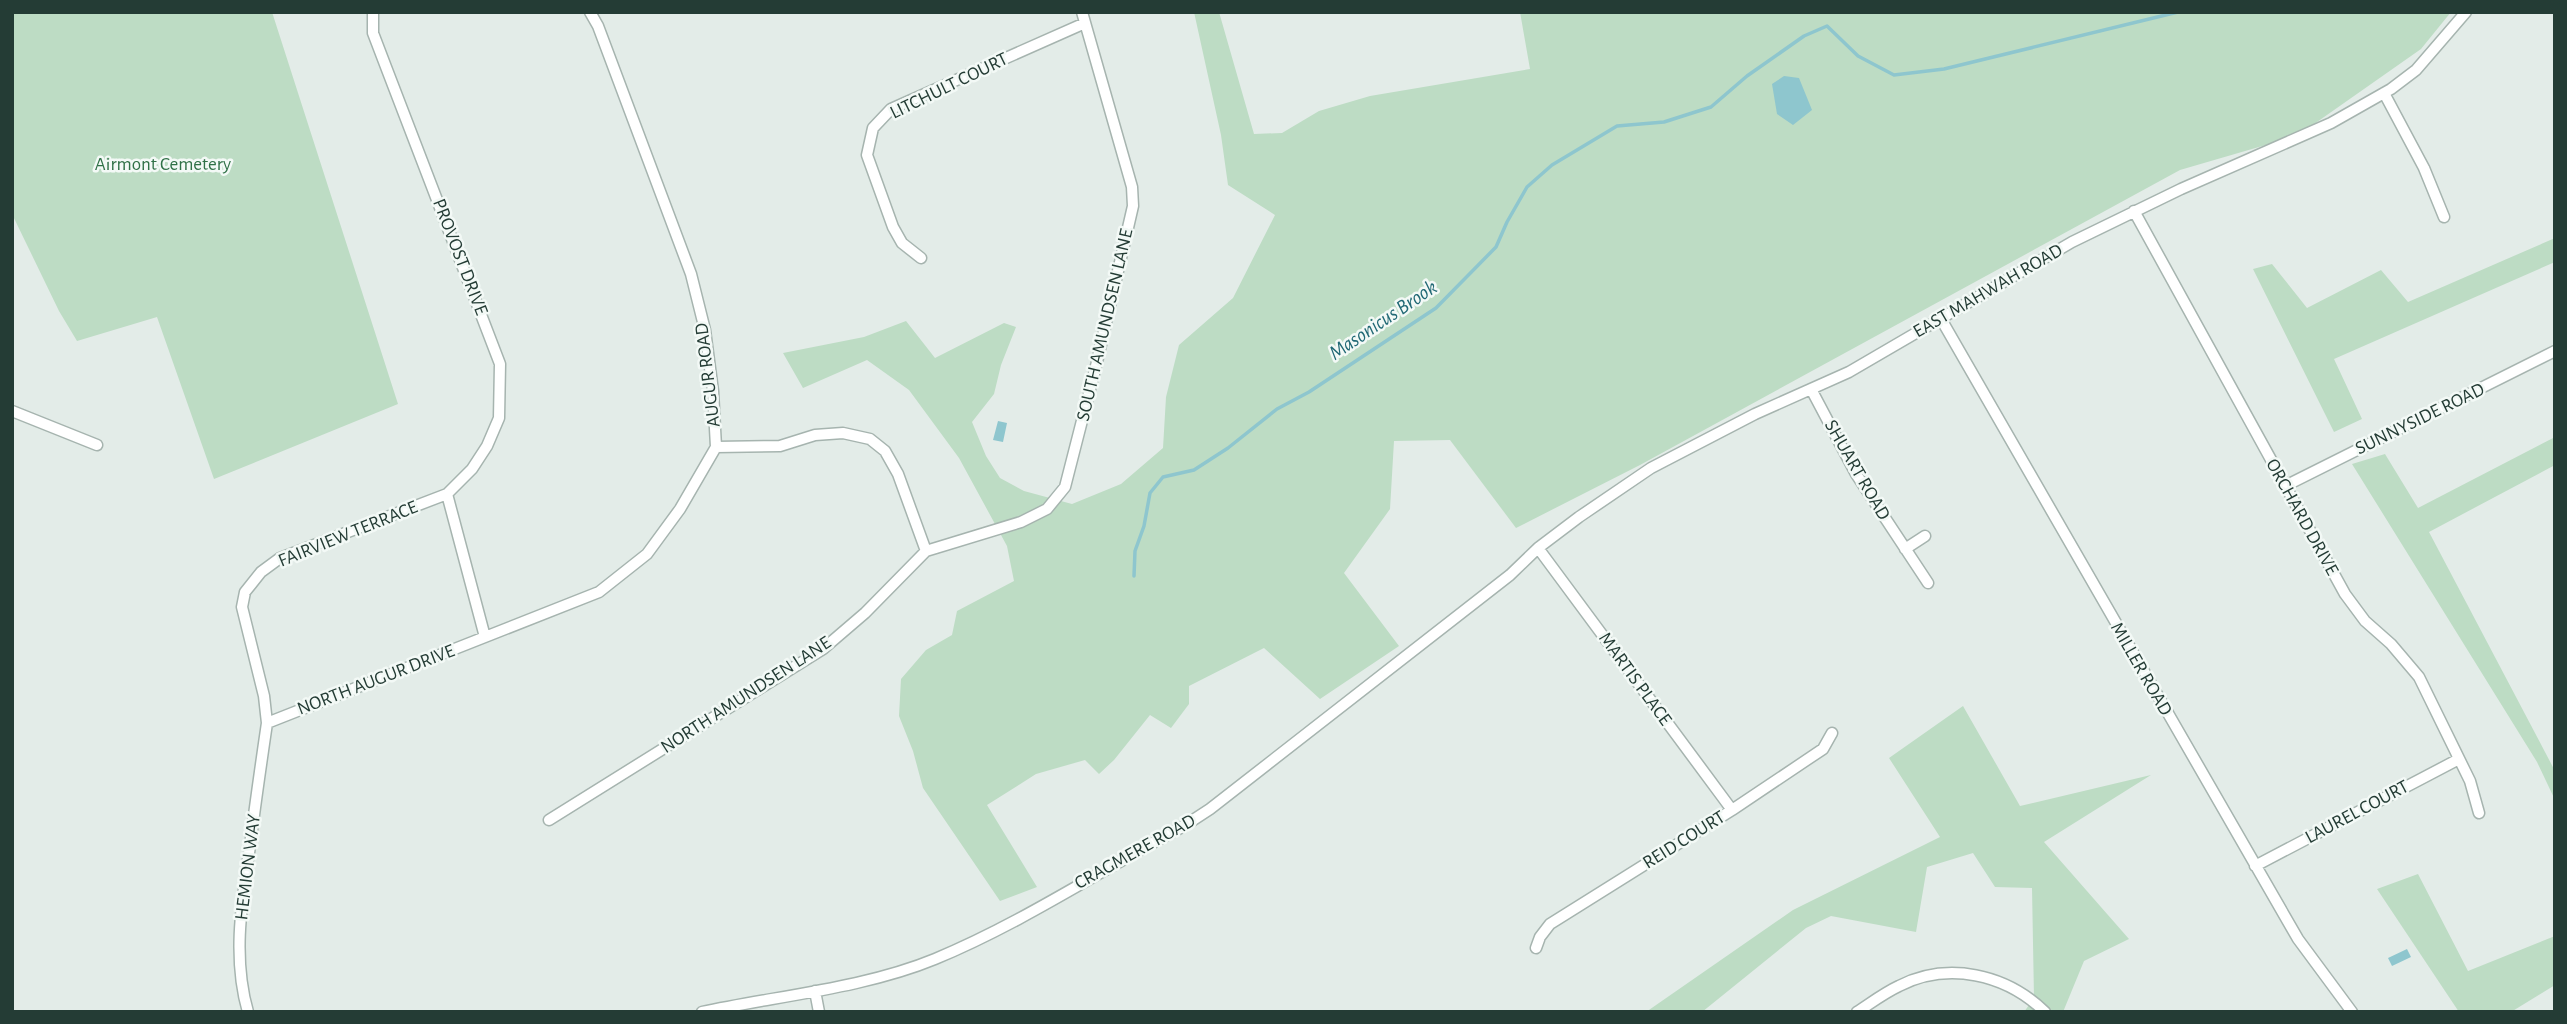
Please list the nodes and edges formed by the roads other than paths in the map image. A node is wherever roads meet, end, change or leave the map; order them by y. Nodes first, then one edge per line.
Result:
1 (373, 12) edge
2 (590, 12) edge
3 (2466, 12) edge
4 (1084, 18) edge
5 (2384, 93) junction
6 (2134, 211) junction
7 (2445, 217) dead end
8 (921, 258) dead end
9 (1941, 319) junction
10 (2555, 352) edge
11 (1811, 389) junction
12 (12, 411) edge
13 (97, 445) dead end
14 (716, 447) junction
15 (2285, 486) junction
16 (447, 494) junction
17 (1925, 536) dead end
18 (1538, 548) junction
19 (1905, 549) junction
20 (926, 551) junction
21 (1510, 575) joint
22 (1928, 583) dead end
23 (485, 637) junction
24 (267, 723) junction
25 (1832, 733) dead end
26 (2459, 759) junction
27 (1732, 810) junction
28 (2479, 813) dead end
29 (549, 820) dead end
30 (2255, 866) junction
31 (1536, 948) dead end
32 (815, 991) junction
33 (248, 1012) edge
34 (702, 1012) edge
35 (819, 1012) edge
36 (1857, 1012) edge
37 (2045, 1012) edge
38 (2352, 1012) edge

1 - 16 street, PROVOST DRIVE
2 - 14 street, AUGUR ROAD
3 - 5 street, EAST MAHWAH ROAD
4 - 8 street, LITCHULT COURT
4 - 20 street, SOUTH AMUNDSEN LANE
5 - 6 street, EAST MAHWAH ROAD
5 - 7 street
6 - 9 street, EAST MAHWAH ROAD
6 - 15 street, ORCHARD DRIVE
9 - 11 street, EAST MAHWAH ROAD
9 - 30 street, MILLER ROAD
10 - 15 street, SUNNYSIDE ROAD
11 - 18 street, EAST MAHWAH ROAD
11 - 19 street, SHUART ROAD
12 - 13 street
14 - 20 street
14 - 23 street, AUGUR ROAD
15 - 26 street, ORCHARD DRIVE
16 - 23 street
16 - 24 street, FAIRVIEW TERRACE
17 - 19 street
18 - 21 street, EAST MAHWAH ROAD
18 - 27 street, MARTIS PLACE
19 - 22 street, SHUART ROAD
20 - 29 street, NORTH AMUNDSEN LANE
21 - 32 street, CRAGMERE ROAD
23 - 24 street, NORTH AUGUR DRIVE
24 - 33 street, HEMION WAY
25 - 27 street, REID COURT
26 - 28 street, ORCHARD DRIVE
26 - 30 street, LAUREL COURT
27 - 31 street, REID COURT
30 - 38 street, MILLER ROAD
32 - 34 street, CRAGMERE ROAD
32 - 35 street
36 - 37 street

